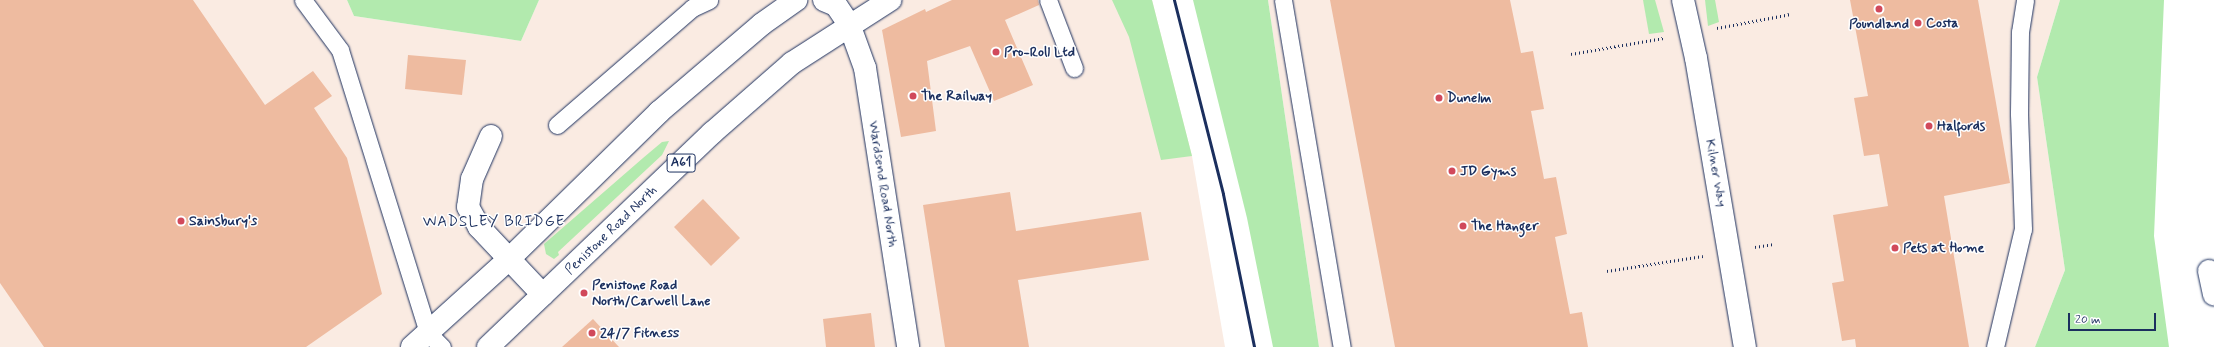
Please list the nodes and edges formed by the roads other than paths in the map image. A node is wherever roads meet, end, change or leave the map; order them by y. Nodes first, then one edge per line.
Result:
1 (303, 0) edge
2 (709, 0) edge
3 (796, 0) edge
4 (824, 0) edge
5 (890, 0) edge
6 (1048, 0) edge
7 (1283, 0) edge
8 (1683, 0) edge
9 (2025, 0) edge
10 (849, 24) junction
11 (1074, 68) dead end
12 (556, 125) dead end
13 (491, 136) dead end
14 (510, 258) junction
15 (2209, 271) dead end
16 (2214, 294) edge
17 (543, 295) junction
18 (435, 340) edge
19 (412, 347) edge
20 (488, 347) edge
21 (908, 347) edge
22 (1342, 347) edge
23 (1746, 347) edge
24 (1995, 347) edge

1 - 18 lane
2 - 12 lane
3 - 14 main road
4 - 10 main road, Wardsend Road North
5 - 10 main road, Penistone Road North / A61
6 - 11 lane
7 - 22 lane
8 - 23 main road, Kilner Way
9 - 24 lane
10 - 17 main road, Penistone Road North / A61
10 - 21 main road, Wardsend Road North
13 - 14 main road
14 - 17 main road
14 - 18 main road
15 - 16 main road
17 - 20 main road, Penistone Road North / A61
18 - 19 main road

